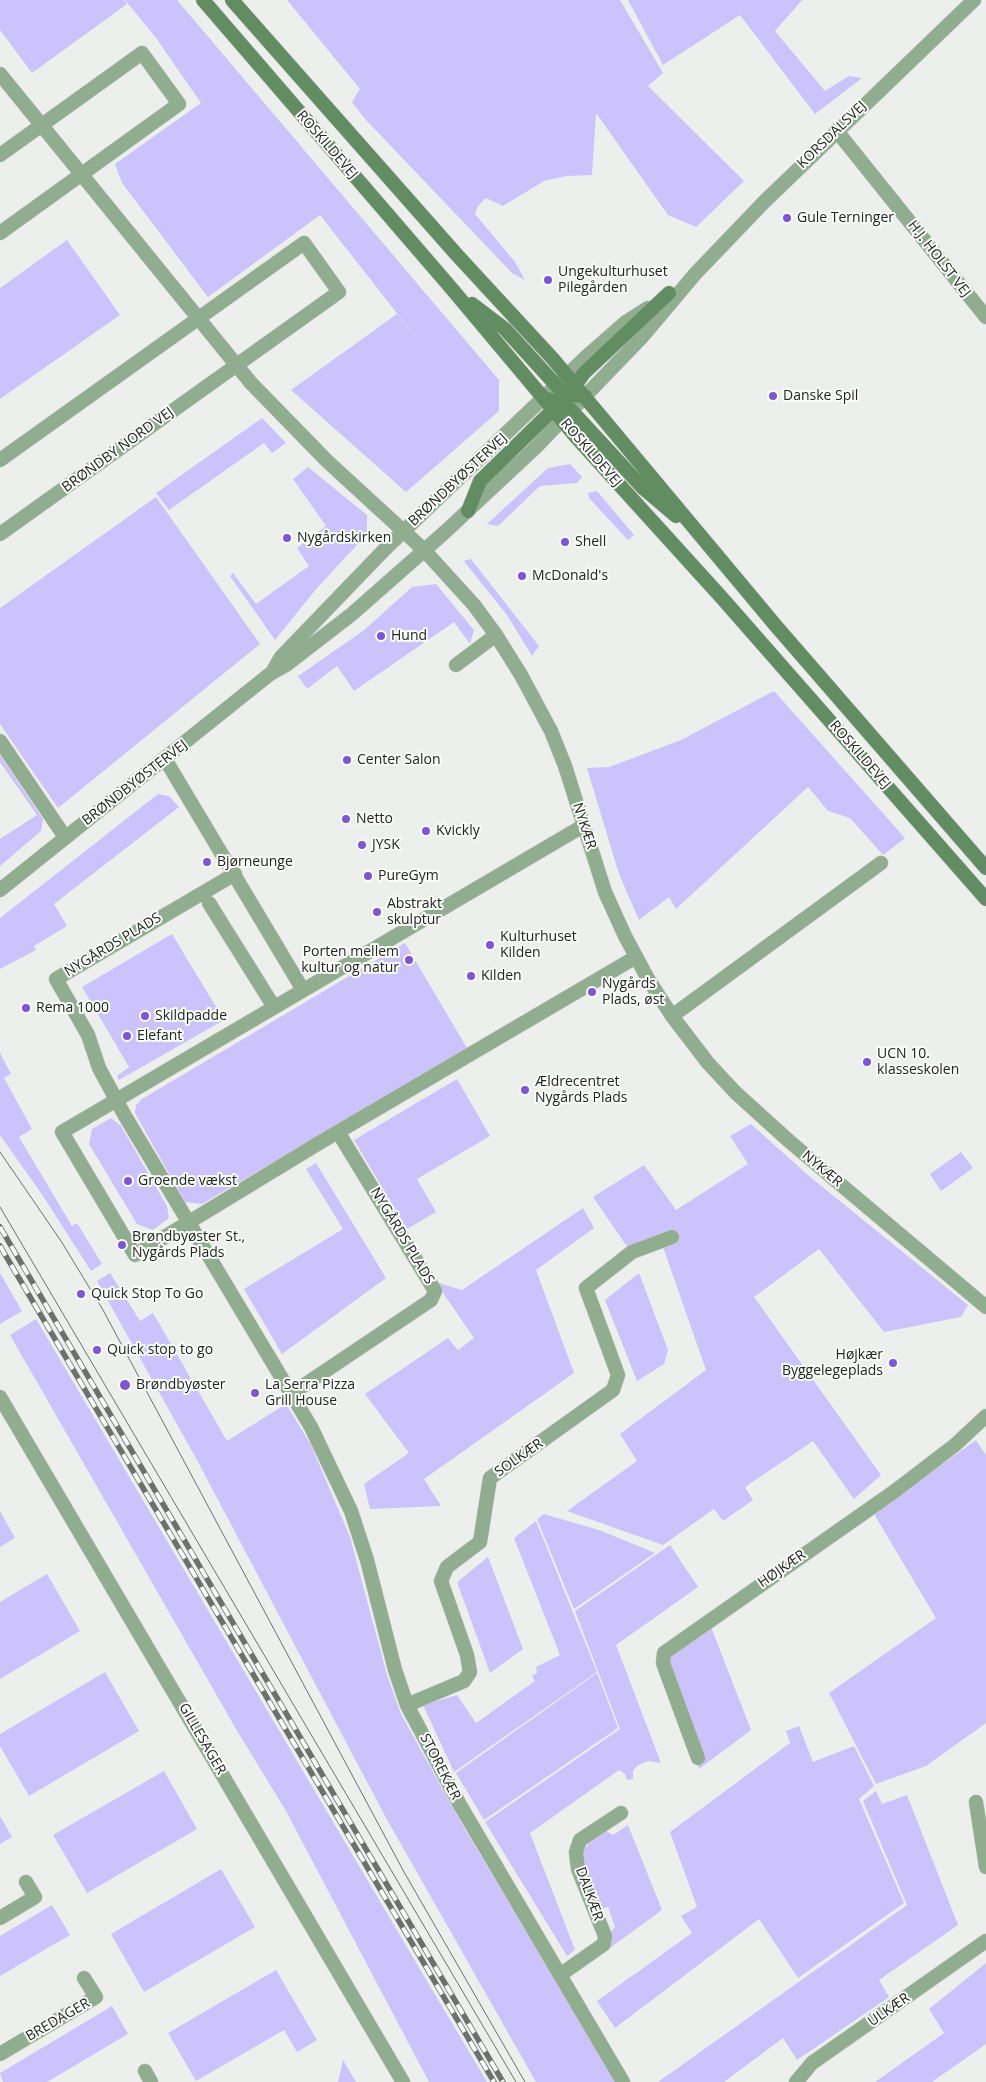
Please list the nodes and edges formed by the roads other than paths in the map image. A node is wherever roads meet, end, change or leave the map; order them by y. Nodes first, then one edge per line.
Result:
1 (202, 0) edge
2 (232, 0) edge
3 (974, 0) edge
4 (0, 74) edge
5 (41, 125) junction
6 (836, 130) junction
7 (0, 155) edge
8 (81, 174) junction
9 (0, 232) edge
10 (695, 274) junction
11 (452, 288) junction
12 (986, 318) edge
13 (198, 319) junction
14 (236, 366) junction
15 (585, 396) junction
16 (544, 398) junction
17 (564, 399) junction
18 (0, 460) edge
19 (405, 531) junction
20 (0, 534) edge
21 (700, 536) junction
22 (424, 550) junction
23 (496, 635) junction
24 (456, 665) dead end
25 (270, 674) junction
26 (0, 741) edge
27 (165, 759) junction
28 (583, 826) junction
29 (65, 837) junction
30 (881, 862) dead end
31 (986, 868) edge
32 (235, 874) junction
33 (0, 890) edge
34 (986, 899) edge
35 (209, 903) dead end
36 (636, 957) junction
37 (303, 990) junction
38 (274, 1007) junction
39 (672, 1016) junction
40 (116, 1100) junction
41 (338, 1132) junction
42 (188, 1222) junction
43 (672, 1237) dead end
44 (986, 1307) edge
45 (290, 1394) junction
46 (0, 1397) edge
47 (986, 1416) edge
48 (311, 1427) joint
49 (407, 1705) junction
50 (698, 1758) dead end
51 (976, 1802) dead end
52 (621, 1813) dead end
53 (986, 1867) edge
54 (26, 1882) dead end
55 (0, 1918) edge
56 (986, 1941) edge
57 (560, 1974) junction
58 (84, 1978) dead end
59 (0, 2054) edge
60 (403, 2082) edge
61 (624, 2082) edge
62 (796, 2082) edge

1 - 11 main road, ROSKILDEVEJ
2 - 17 main road, ROSKILDEVEJ
3 - 6 street, KORSDALSVEJ
4 - 5 street
5 - 7 street
5 - 8 street
5 - 8 street
6 - 10 street, KORSDALSVEJ
6 - 12 street, H.J. HOLST VEJ
8 - 9 street
8 - 13 street
10 - 15 street, KORSDALSVEJ
10 - 17 street, KORSDALSVEJ
11 - 16 main road, ROSKILDEVEJ
11 - 17 main road
13 - 14 street
13 - 14 street, BRØNDBY NORD VEJ
13 - 18 street, BRØNDBY NORD VEJ
14 - 19 street
14 - 20 street, BRØNDBY NORD VEJ
15 - 17 street, BRØNDBYØSTERVEJ
15 - 17 main road, ROSKILDEVEJ
15 - 21 main road, ROSKILDEVEJ
16 - 17 street, BRØNDBYØSTERVEJ
16 - 19 street, BRØNDBYØSTERVEJ
17 - 21 main road
17 - 22 street, BRØNDBYØSTERVEJ
17 - 34 main road, ROSKILDEVEJ
19 - 22 street, NYKÆR
19 - 25 street, BRØNDBYØSTERVEJ
21 - 31 main road, ROSKILDEVEJ
22 - 23 street, NYKÆR
22 - 25 street, BRØNDBYØSTERVEJ
23 - 24 street
23 - 28 street, NYKÆR
25 - 27 street, BRØNDBYØSTERVEJ
26 - 29 street
27 - 29 street, BRØNDBYØSTERVEJ
27 - 32 street
28 - 36 street, NYKÆR
28 - 37 street
29 - 33 street, BRØNDBYØSTERVEJ
30 - 39 street
32 - 37 street
32 - 40 street, NYGÅRDS PLADS
35 - 38 street
36 - 39 street, NYKÆR
36 - 41 street
37 - 38 street
38 - 40 street
39 - 44 street, NYKÆR
40 - 42 street, NYGÅRDS PLADS
40 - 42 street
41 - 42 street
41 - 45 street, NYGÅRDS PLADS
42 - 45 street, NYGÅRDS PLADS
43 - 49 street, SOLKÆR
45 - 48 street, NYGÅRDS PLADS
46 - 60 street, GILLESAGER
47 - 50 street, HØJKÆR
48 - 49 street, STOREKÆR
49 - 57 street, STOREKÆR
51 - 53 street
52 - 57 street, DALKÆR
54 - 55 street
56 - 62 street, ULKÆR
57 - 61 street, STOREKÆR
58 - 59 street, BREDAGER

